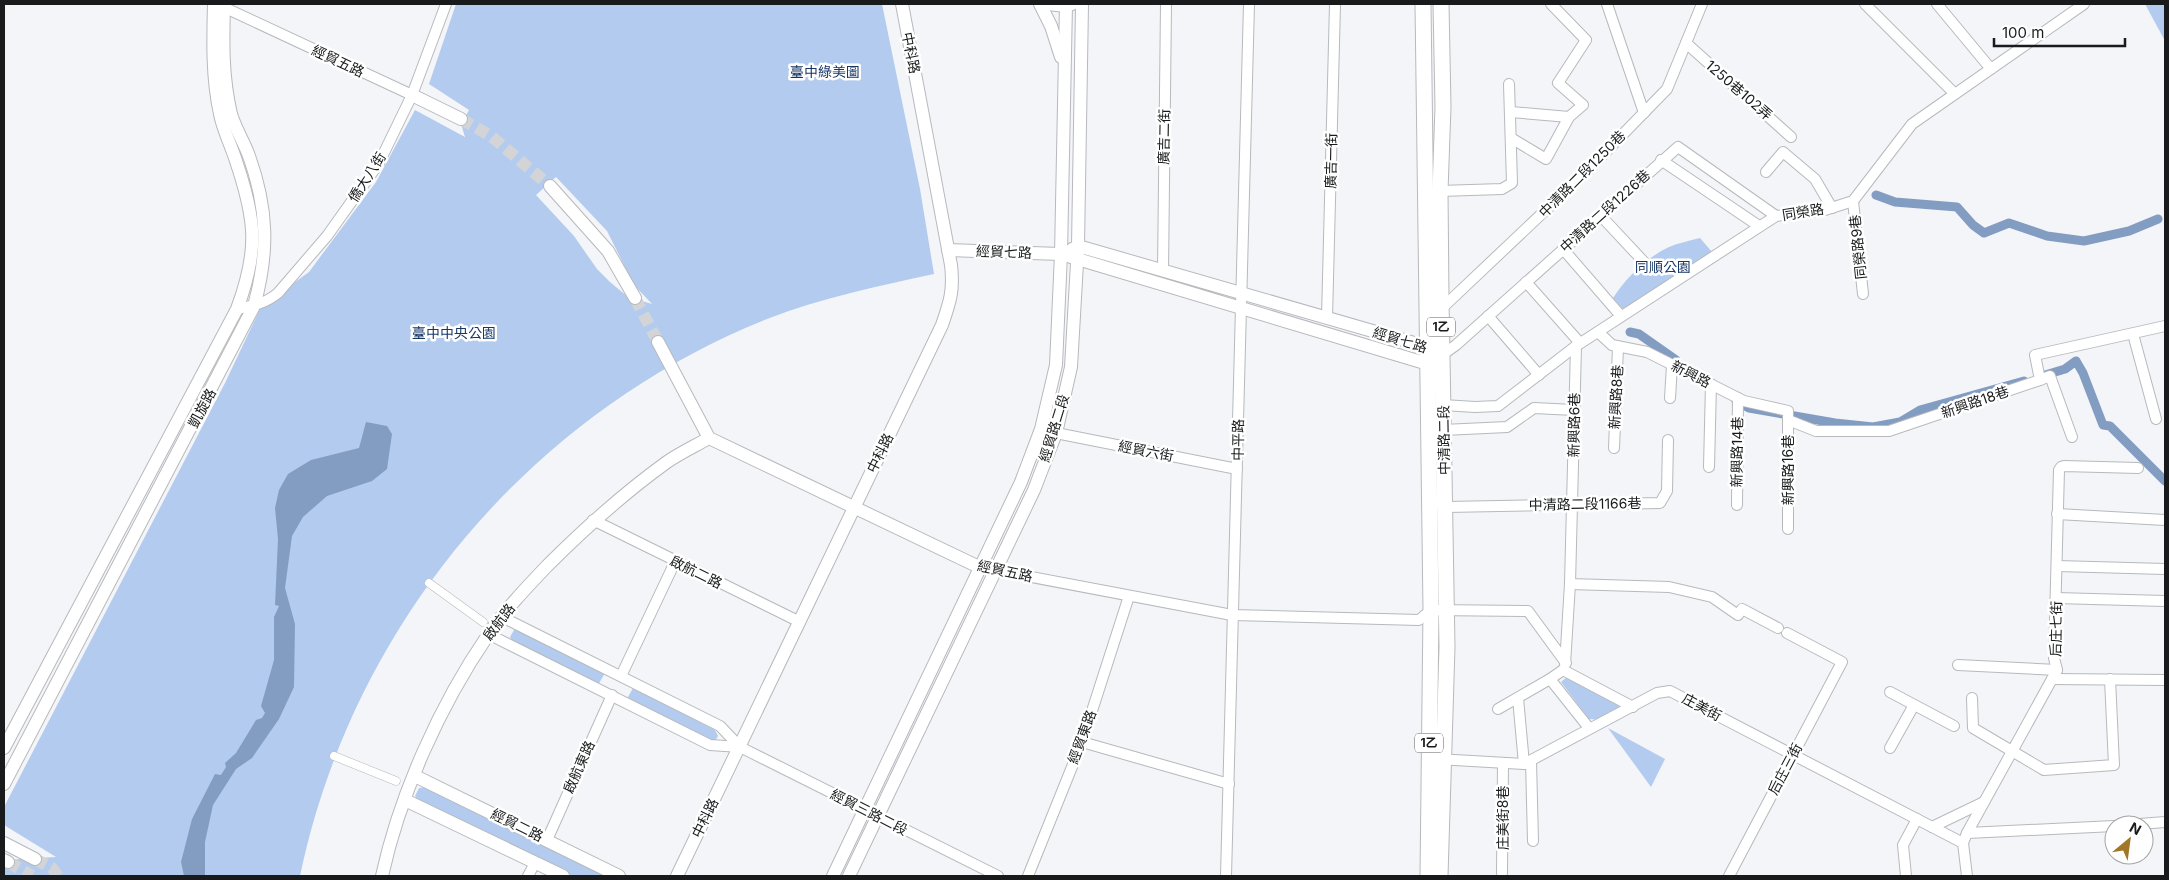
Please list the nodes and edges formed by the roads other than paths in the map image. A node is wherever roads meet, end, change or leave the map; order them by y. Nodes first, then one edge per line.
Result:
1 (446, 4) edge
2 (902, 4) edge
3 (1040, 4) edge
4 (1048, 4) edge
5 (1082, 4) edge
6 (1166, 4) edge
7 (1249, 4) edge
8 (1335, 4) edge
9 (1423, 4) edge
10 (1440, 4) edge
11 (1551, 4) edge
12 (1607, 4) edge
13 (1702, 4) edge
14 (1865, 4) edge
15 (1937, 4) edge
16 (2084, 4) edge
17 (219, 5) edge
18 (1068, 5) edge
19 (1686, 44) junction
20 (1992, 69) junction
21 (1065, 72) junction
22 (1509, 84) dead end
23 (1955, 94) junction
24 (412, 95) junction
25 (1511, 112) junction
26 (1644, 113) junction
27 (1569, 118) junction
28 (461, 119) tunnel mouth
29 (1791, 137) dead end
30 (1511, 138) junction
31 (1661, 160) junction
32 (1766, 172) dead end
33 (550, 186) tunnel mouth
34 (1440, 191) junction
35 (1854, 201) junction
36 (1832, 208) junction
37 (1601, 216) junction
38 (1776, 216) junction
39 (1759, 226) junction
40 (1563, 249) junction
41 (948, 250) junction
42 (1078, 253) junction
43 (1061, 254) junction
44 (1644, 262) dead end
45 (1163, 270) junction
46 (1526, 282) junction
47 (1241, 293) junction
48 (1862, 294) dead end
49 (635, 298) tunnel mouth
50 (254, 306) junction
51 (1241, 308) junction
52 (237, 309) junction
53 (1441, 310) junction
54 (1426, 316) junction
55 (1488, 316) junction
56 (1621, 316) junction
57 (1327, 318) junction
58 (2165, 326) edge
59 (1598, 332) junction
60 (2133, 334) junction
61 (658, 342) tunnel mouth
62 (1578, 345) junction
63 (1428, 347) junction
64 (1618, 347) junction
65 (1442, 355) junction
66 (1428, 364) junction
67 (1672, 365) junction
68 (1539, 375) junction
69 (2040, 380) junction
70 (1711, 384) junction
71 (1670, 398) dead end
72 (1738, 398) junction
73 (1443, 405) junction
74 (1574, 410) junction
75 (1788, 416) junction
76 (2156, 419) dead end
77 (1443, 430) junction
78 (1056, 433) junction
79 (2072, 437) dead end
80 (709, 438) junction
81 (1668, 440) dead end
82 (1614, 448) dead end
83 (1709, 467) dead end
84 (2138, 468) dead end
85 (1237, 469) junction
86 (1572, 505) junction
87 (1736, 505) dead end
88 (1446, 506) junction
89 (854, 507) junction
90 (2057, 514) junction
91 (593, 520) junction
92 (2165, 520) edge
93 (1788, 529) dead end
94 (675, 562) junction
95 (2057, 566) junction
96 (979, 567) junction
97 (2165, 569) edge
98 (996, 570) junction
99 (430, 583) dead end
100 (1570, 584) junction
101 (1129, 596) junction
102 (2056, 598) junction
103 (2165, 600) edge
104 (1431, 610) junction
105 (1447, 611) junction
106 (1232, 614) junction
107 (502, 617) junction
108 (483, 622) dead end
109 (800, 622) junction
110 (488, 634) junction
111 (1958, 665) dead end
112 (1564, 667) junction
113 (2054, 674) junction
114 (621, 676) junction
115 (2110, 679) junction
116 (1550, 680) junction
117 (2165, 680) edge
118 (1890, 692) dead end
119 (612, 695) junction
120 (1518, 698) junction
121 (1972, 698) dead end
122 (1914, 705) junction
123 (1633, 707) junction
124 (1498, 709) dead end
125 (1954, 726) dead end
126 (1589, 728) junction
127 (1082, 742) junction
128 (740, 746) junction
129 (4, 748) edge
130 (1890, 748) dead end
131 (2012, 751) junction
132 (1793, 755) junction
133 (334, 756) dead end
134 (1436, 759) junction
135 (1527, 762) junction
136 (1503, 763) junction
137 (415, 776) junction
138 (396, 781) dead end
139 (4, 784) edge
140 (1229, 784) junction
141 (405, 800) junction
142 (1984, 802) junction
143 (864, 810) junction
144 (879, 817) junction
145 (1917, 819) junction
146 (1932, 827) junction
147 (2104, 827) edge
148 (1965, 838) junction
149 (547, 840) junction
150 (1534, 841) dead end
151 (4, 842) edge
152 (35, 859) tunnel mouth
153 (534, 863) junction
154 (1502, 873) dead end
155 (382, 876) edge
156 (528, 876) edge
157 (563, 876) edge
158 (619, 876) edge
159 (677, 876) edge
160 (833, 876) edge
161 (850, 876) edge
162 (998, 876) edge
163 (1028, 876) edge
164 (1226, 876) edge
165 (1428, 876) edge
166 (1440, 876) edge
167 (1729, 876) edge
168 (1906, 876) edge
169 (1967, 876) edge

1 - 24 street, 僑大八街
2 - 41 street, 中科路
3 - 21 street
4 - 18 street
5 - 42 street, 經貿路二段
6 - 45 street, 廣吉二街
7 - 47 street, 中平路
8 - 57 street, 廣吉一街
9 - 54 main road, 中清路二段 / 1乙
10 - 34 main road, 中清路二段 / 1乙
11 - 27 street
12 - 26 street
13 - 19 street, 中清路二段1250巷
14 - 23 street
15 - 20 street
16 - 20 street
17 - 24 street, 經貿五路
17 - 50 street, 凱旋路
17 - 52 street, 凱旋路
18 - 21 street, 經貿路二段
19 - 26 street, 中清路二段1250巷
19 - 29 street, 1250巷102弄
20 - 23 street
21 - 43 street, 經貿路二段
22 - 25 street
23 - 35 street
24 - 28 street, 經貿五路
24 - 50 street, 僑大八街
25 - 27 street
25 - 30 street
26 - 53 street, 中清路二段1250巷
27 - 30 street
30 - 34 street
31 - 37 street, 中清路二段1226巷
31 - 38 street, 中清路二段1226巷
31 - 39 street
32 - 36 street
33 - 49 street
34 - 53 main road, 中清路二段 / 1乙
35 - 36 street, 同榮路
35 - 48 street, 同榮路9巷
36 - 38 street, 同榮路
37 - 40 street, 中清路二段1226巷
37 - 44 street
38 - 39 street, 同榮路
39 - 56 street, 同榮路
40 - 46 street, 中清路二段1226巷
40 - 56 street
41 - 43 street, 經貿七路
41 - 89 street, 中科路
42 - 43 street, 經貿七路
42 - 45 street, 經貿七路
42 - 51 street, 經貿七路
42 - 78 street, 經貿路二段
43 - 96 street, 經貿路二段
45 - 47 street, 經貿七路
46 - 55 street, 中清路二段1226巷
46 - 62 street
47 - 51 street, 中平路
47 - 57 street, 經貿七路
50 - 52 street, 僑大八街
50 - 139 street, 凱旋路
51 - 66 street, 經貿七路
51 - 85 street, 中平路
52 - 129 street, 凱旋路
53 - 54 street, 中清路二段1250巷
53 - 65 main road, 中清路二段 / 1乙
54 - 63 main road, 中清路二段 / 1乙
55 - 65 street, 中清路二段1226巷
55 - 68 street
56 - 59 street, 同榮路
57 - 63 street, 經貿七路
58 - 60 street
59 - 62 street, 同榮路
59 - 64 street, 新興路
60 - 69 street
60 - 76 street
61 - 80 street
62 - 68 street, 同榮路
62 - 74 street, 新興路6巷
63 - 65 street, 經貿七路
63 - 66 main road, 中清路二段 / 1乙
64 - 67 street, 新興路
64 - 82 street, 新興路8巷
65 - 66 street, 經貿七路
65 - 73 main road, 中清路二段 / 1乙
66 - 104 main road, 中清路二段 / 1乙
67 - 70 street, 新興路
67 - 71 street
68 - 73 street, 同榮路
69 - 75 street, 新興路18巷
69 - 79 street
70 - 72 street, 新興路
70 - 83 street
72 - 75 street, 新興路
72 - 87 street, 新興路14巷
73 - 77 main road, 中清路二段 / 1乙
74 - 77 street
74 - 86 street, 新興路6巷
75 - 93 street, 新興路16巷
77 - 88 main road, 中清路二段 / 1乙
78 - 85 street, 經貿六街
78 - 98 street, 經貿路二段
80 - 89 street, 經貿五路
80 - 91 street, 啟航路
81 - 86 street, 中清路二段1166巷
84 - 90 street, 后庄七街
85 - 106 street, 中平路
86 - 88 street, 中清路二段1166巷
86 - 100 street, 新興路6巷
88 - 105 main road, 中清路二段 / 1乙
89 - 96 street, 經貿五路
89 - 109 street, 中科路
90 - 92 street
90 - 95 street, 后庄七街
91 - 94 street, 啟航二路
91 - 107 street, 啟航路
94 - 109 street, 啟航二路
94 - 114 street
95 - 97 street
95 - 102 street, 后庄七街
96 - 98 street, 經貿五路
96 - 143 street, 經貿路二段
98 - 101 street, 經貿五路
98 - 144 street, 經貿路二段
99 - 108 street
100 - 112 street, 新興路6巷
100 - 132 street, 后庄三街
101 - 106 street, 經貿五路
101 - 127 street, 經貿東路
102 - 103 street
102 - 113 street, 后庄七街
104 - 105 street
104 - 106 street, 經貿五路
104 - 134 main road, 中清路二段 / 1乙
105 - 112 street
105 - 134 main road, 中清路二段 / 1乙
106 - 140 street, 中平路
107 - 110 street, 啟航路
107 - 114 street, 經貿三路二段
109 - 128 street, 中科路
110 - 119 street, 經貿三路二段
110 - 137 street, 啟航路
111 - 113 street
112 - 116 street
112 - 123 street
113 - 115 street
113 - 131 street
114 - 128 street, 經貿三路二段
115 - 117 street
115 - 131 street
116 - 120 street
116 - 126 street
118 - 122 street
119 - 128 street, 經貿三路二段
119 - 149 street, 啟航東路
120 - 124 street
120 - 135 street
121 - 131 street
122 - 125 street
122 - 130 street
123 - 126 street, 庄美街
123 - 132 street, 庄美街
126 - 135 street, 庄美街
127 - 140 street
127 - 163 street, 經貿東路
128 - 143 street, 經貿三路二段
128 - 159 street, 中科路
131 - 142 street
132 - 145 street, 庄美街
132 - 167 street, 后庄三街
133 - 138 street
134 - 136 street
134 - 165 main road, 中清路二段 / 1乙
134 - 166 main road, 中清路二段 / 1乙
135 - 136 street
135 - 150 street
136 - 154 street, 庄美街8巷
137 - 141 street, 啟航路
137 - 149 street, 經貿二路
140 - 164 street, 中平路
141 - 153 street, 經貿二路
141 - 155 street, 啟航路
142 - 146 street
142 - 148 street
143 - 144 street, 經貿三路二段
143 - 160 street, 經貿路二段
144 - 161 street, 經貿路二段
144 - 162 street, 經貿三路二段
145 - 146 street, 庄美街
145 - 168 street
146 - 148 street, 庄美街
147 - 148 street
148 - 169 street
149 - 158 street, 經貿二路
151 - 152 street
153 - 156 street
153 - 157 street, 經貿二路

